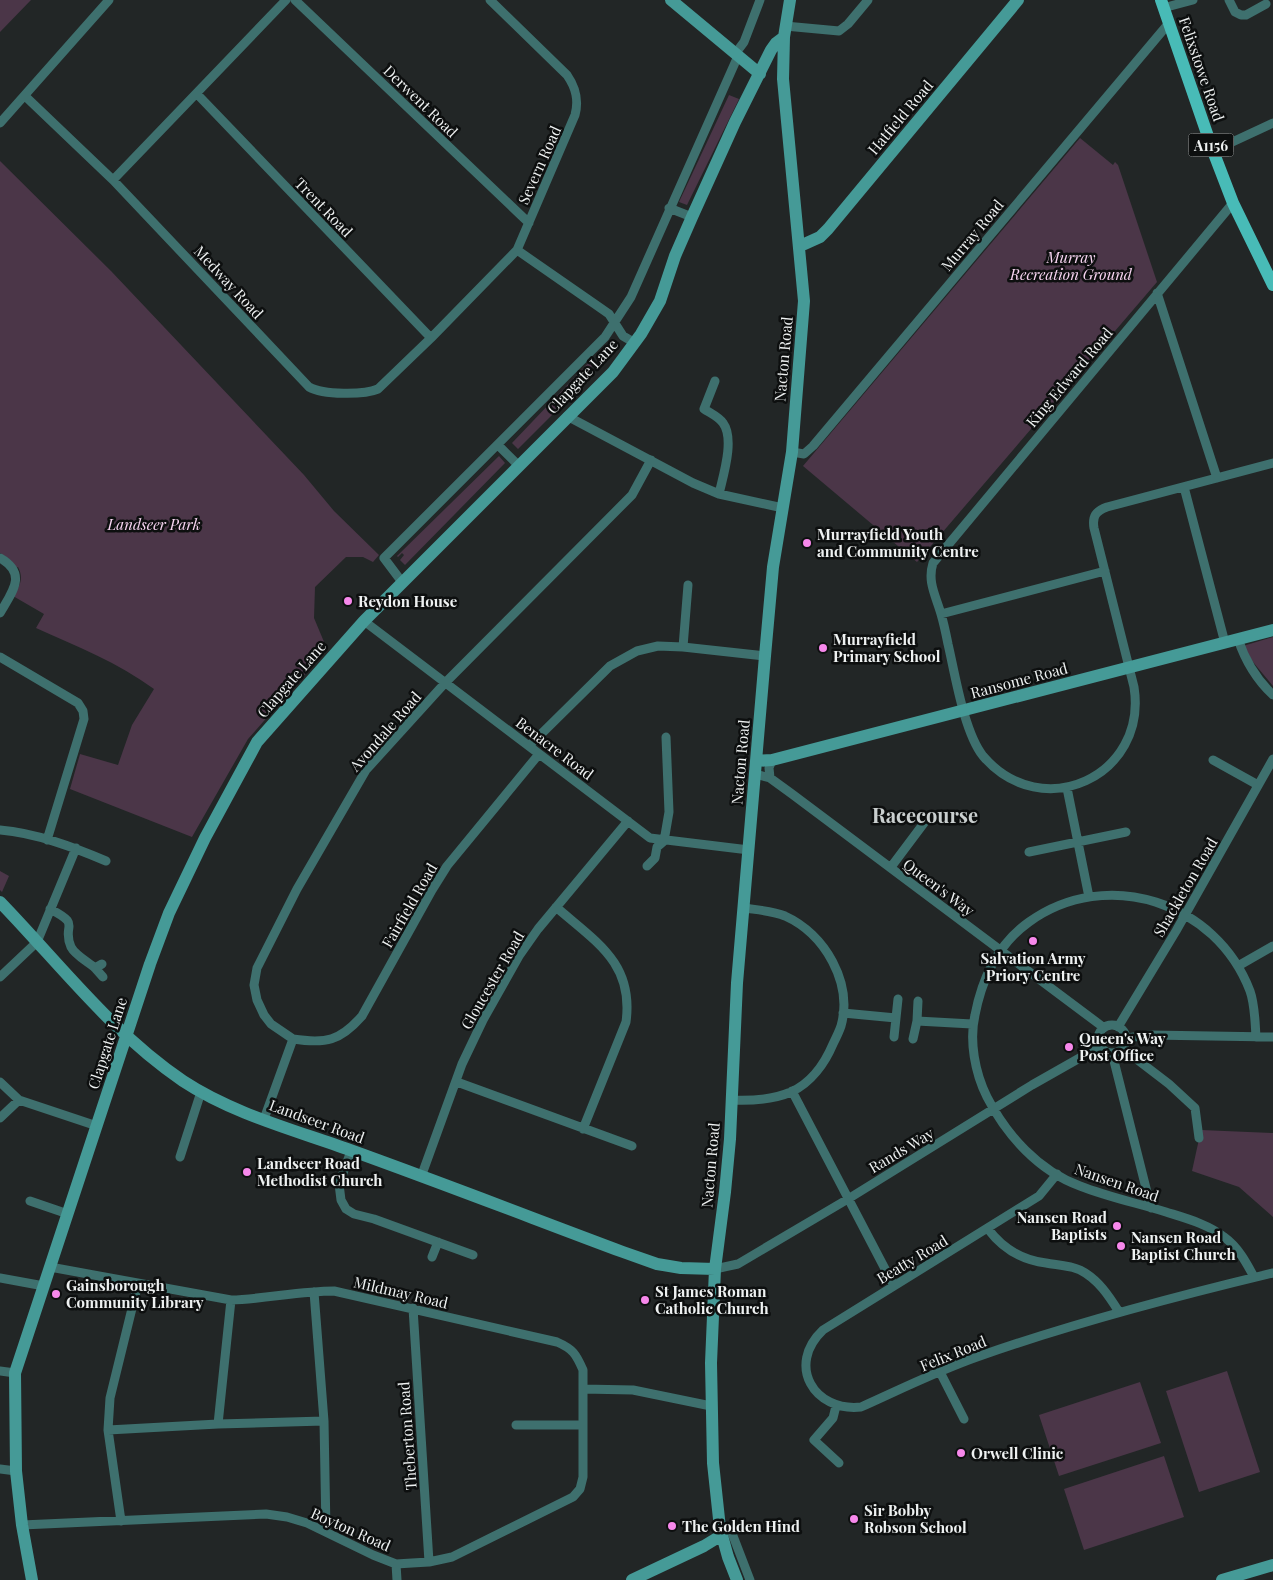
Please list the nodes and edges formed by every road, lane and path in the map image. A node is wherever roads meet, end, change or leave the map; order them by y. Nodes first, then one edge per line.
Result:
1 (109, 0) edge
2 (286, 0) edge
3 (295, 0) edge
4 (672, 0) edge
5 (760, 0) edge
6 (790, 0) edge
7 (868, 0) edge
8 (1018, 0) edge
9 (1193, 0) edge
10 (1229, 0) edge
11 (494, 1) edge
12 (1162, 4) edge
13 (1266, 4) dead end
14 (1169, 23) junction
15 (784, 32) junction
16 (737, 55) junction
17 (760, 74) junction
18 (197, 94) junction
19 (26, 96) junction
20 (0, 123) edge
21 (1273, 123) edge
22 (1213, 151) junction
23 (113, 180) junction
24 (1233, 204) junction
25 (670, 208) junction
26 (692, 217) junction
27 (528, 223) junction
28 (800, 246) junction
29 (517, 250) junction
30 (1273, 285) edge
31 (1157, 293) junction
32 (615, 323) junction
33 (431, 338) junction
34 (635, 343) junction
35 (715, 381) dead end
36 (567, 416) junction
37 (498, 444) junction
38 (792, 452) junction
39 (651, 460) junction
40 (1273, 463) edge
41 (518, 466) junction
42 (1217, 478) junction
43 (1184, 487) junction
44 (719, 494) junction
45 (783, 508) junction
46 (0, 558) edge
47 (1104, 572) junction
48 (402, 582) junction
49 (688, 584) dead end
50 (0, 613) edge
51 (941, 614) junction
52 (364, 621) junction
53 (1273, 630) edge
54 (1238, 639) junction
55 (1225, 643) junction
56 (683, 646) junction
57 (765, 656) junction
58 (1, 661) edge
59 (1129, 668) junction
60 (445, 683) junction
61 (1273, 696) edge
62 (964, 711) junction
63 (666, 737) dead end
64 (529, 746) junction
65 (539, 754) junction
66 (1273, 759) edge
67 (772, 760) junction
68 (1213, 760) dead end
69 (756, 767) junction
70 (770, 778) junction
71 (1258, 785) junction
72 (1067, 788) junction
73 (628, 822) junction
74 (924, 823) dead end
75 (0, 830) edge
76 (1126, 832) dead end
77 (47, 840) junction
78 (664, 841) junction
79 (1078, 842) junction
80 (76, 848) junction
81 (749, 850) junction
82 (1029, 852) dead end
83 (106, 861) dead end
84 (647, 866) dead end
85 (890, 867) junction
86 (1089, 897) junction
87 (0, 902) edge
88 (556, 907) junction
89 (744, 908) junction
90 (50, 909) junction
91 (1186, 914) junction
92 (36, 942) junction
93 (1273, 946) edge
94 (1000, 950) junction
95 (1238, 966) junction
96 (0, 977) edge
97 (103, 977) dead end
98 (898, 1000) dead end
99 (918, 1001) dead end
100 (843, 1012) junction
101 (896, 1018) junction
102 (917, 1021) junction
103 (972, 1024) junction
104 (1118, 1026) junction
105 (1103, 1027) junction
106 (128, 1036) junction
107 (894, 1037) dead end
108 (1256, 1037) junction
109 (1273, 1037) edge
110 (1126, 1038) junction
111 (293, 1039) junction
112 (913, 1039) dead end
113 (1100, 1046) junction
114 (1122, 1048) junction
115 (1112, 1053) junction
116 (0, 1082) edge
117 (457, 1082) junction
118 (792, 1091) junction
119 (201, 1092) junction
120 (19, 1100) junction
121 (731, 1100) junction
122 (994, 1110) junction
123 (0, 1118) edge
124 (264, 1119) junction
125 (97, 1126) junction
126 (583, 1128) junction
127 (1198, 1138) dead end
128 (632, 1146) dead end
129 (351, 1150) junction
130 (180, 1157) dead end
131 (1057, 1174) junction
132 (421, 1177) junction
133 (848, 1199) junction
134 (30, 1201) dead end
135 (1151, 1208) junction
136 (68, 1214) junction
137 (988, 1229) junction
138 (438, 1242) junction
139 (473, 1255) dead end
140 (432, 1257) dead end
141 (50, 1267) junction
142 (715, 1269) junction
143 (1273, 1272) edge
144 (1254, 1277) junction
145 (0, 1278) edge
146 (138, 1284) junction
147 (44, 1286) junction
148 (894, 1286) junction
149 (314, 1292) junction
150 (231, 1300) junction
151 (413, 1308) junction
152 (1119, 1312) junction
153 (0, 1371) edge
154 (940, 1372) junction
155 (15, 1373) junction
156 (583, 1389) junction
157 (711, 1406) junction
158 (836, 1406) junction
159 (964, 1419) dead end
160 (324, 1421) junction
161 (218, 1424) junction
162 (516, 1425) dead end
163 (583, 1425) junction
164 (108, 1430) junction
165 (839, 1463) dead end
166 (0, 1469) edge
167 (16, 1471) junction
168 (121, 1521) junction
169 (22, 1525) junction
170 (326, 1531) junction
171 (721, 1532) junction
172 (429, 1562) junction
173 (396, 1564) junction
174 (1273, 1565) edge
175 (1256, 1576) edge
176 (32, 1580) edge
177 (397, 1580) edge
178 (632, 1580) edge
179 (737, 1580) edge
180 (750, 1580) edge
181 (1222, 1580) edge

1 - 19 street
2 - 18 street
3 - 27 street, Derwent Road
4 - 16 street
5 - 16 street
6 - 15 street, Nacton Road
7 - 15 street
8 - 28 street, Hatfield Road
9 - 12 street
10 - 13 street
11 - 27 street, Severn Road
12 - 14 main road, Felixstowe Road / A1156
14 - 22 main road, Felixstowe Road / A1156
14 - 38 street, Murray Road
15 - 17 street, Clapgate Lane
15 - 28 street, Nacton Road
16 - 17 street
16 - 25 street, Clapgate Lane
17 - 26 street, Clapgate Lane
18 - 23 street
18 - 33 street, Trent Road
19 - 20 street
19 - 23 street, Medway Road
21 - 22 street
22 - 24 main road, Felixstowe Road / A1156
23 - 33 street, Medway Road
24 - 30 main road, Felixstowe Road / A1156
24 - 31 street, King Edward Road
25 - 26 street
25 - 32 street, Clapgate Lane
26 - 34 street, Clapgate Lane
27 - 29 street, Severn Road
28 - 38 street, Nacton Road
29 - 32 street
29 - 33 street, Severn Road
31 - 42 street
31 - 51 street, King Edward Road
32 - 34 street
32 - 37 street, Clapgate Lane
34 - 36 street, Clapgate Lane
35 - 44 street
36 - 39 street
36 - 41 street, Clapgate Lane
37 - 41 street
37 - 48 street, Clapgate Lane
38 - 45 street, Nacton Road
39 - 44 street
39 - 60 street, Avondale Road
40 - 42 street
41 - 48 street, Clapgate Lane
42 - 43 street
43 - 47 street
43 - 55 street
44 - 45 street
45 - 57 street, Nacton Road
46 - 50 street
47 - 51 street
47 - 59 street
48 - 52 street, Clapgate Lane
49 - 56 street
51 - 62 street
52 - 60 street, Benacre Road
52 - 106 street, Clapgate Lane
53 - 54 street, Ransome Road
54 - 55 street, Ransome Road
54 - 61 street
55 - 59 street, Ransome Road
56 - 57 street
56 - 64 street
57 - 69 street, Nacton Road
58 - 77 street
59 - 62 street, Ransome Road
59 - 72 street
60 - 64 street, Benacre Road
60 - 111 street, Avondale Road
62 - 67 street, Ransome Road
62 - 72 street
63 - 78 street
64 - 65 street, Benacre Road
65 - 73 street, Benacre Road
65 - 111 street, Fairfield Road
66 - 71 street, Shackleton Road
67 - 69 street, Ransome Road
67 - 70 street
68 - 71 street
69 - 70 street, Queen's Way
69 - 81 street, Nacton Road
70 - 85 street, Queen's Way
71 - 91 street, Shackleton Road
72 - 79 street
73 - 78 street, Benacre Road
73 - 88 street, Gloucester Road
74 - 85 street
75 - 77 street
76 - 79 street
77 - 80 street
78 - 81 street, Benacre Road
78 - 84 street
79 - 82 street
79 - 86 street
80 - 83 street
80 - 90 street
81 - 89 street, Nacton Road
85 - 94 street, Queen's Way
86 - 91 street, Nansen Road
86 - 94 street, Nansen Road
87 - 92 street, Landseer Road
88 - 117 street, Gloucester Road
88 - 126 street
89 - 100 street
89 - 121 street, Nacton Road
90 - 92 street
90 - 97 street
91 - 95 street, Nansen Road
91 - 104 street, Shackleton Road
92 - 96 street
92 - 106 street, Landseer Road
93 - 95 street
94 - 103 street, Nansen Road
94 - 105 street, Queen's Way
95 - 108 street, Nansen Road
98 - 101 street
99 - 102 street
100 - 101 street
100 - 118 street
101 - 107 street
102 - 103 street
102 - 112 street
103 - 122 street, Nansen Road
104 - 105 street
104 - 110 street
105 - 113 street
106 - 119 street, Landseer Road
106 - 125 street, Clapgate Lane
108 - 109 street
108 - 110 street
110 - 114 street
111 - 124 street
113 - 115 street
113 - 122 street, Rands Way
114 - 115 street
114 - 127 street
115 - 135 street
116 - 120 street
117 - 126 street
117 - 132 street, Gloucester Road
118 - 121 street
118 - 133 street
119 - 124 street, Landseer Road
119 - 130 street
120 - 123 street
120 - 125 street
121 - 142 street, Nacton Road
122 - 131 street, Nansen Road
122 - 133 street, Rands Way
124 - 129 street, Landseer Road
125 - 136 street, Clapgate Lane
126 - 128 street
129 - 132 street, Landseer Road
129 - 138 street
131 - 135 street, Nansen Road
131 - 137 street, Beatty Road
132 - 142 street, Landseer Road
133 - 142 street, Rands Way
133 - 148 street
134 - 136 street
135 - 144 street, Nansen Road
136 - 141 street, Clapgate Lane
137 - 148 street, Beatty Road
137 - 152 street
138 - 139 street
138 - 140 street
141 - 146 street, Mildmay Road
141 - 147 street, Clapgate Lane
142 - 157 street, Nacton Road
143 - 144 street, Felix Road
144 - 152 street, Felix Road
145 - 147 street
146 - 150 street, Mildmay Road
146 - 164 street
147 - 155 street, Clapgate Lane
148 - 158 street, Beatty Road
149 - 150 street, Mildmay Road
149 - 151 street, Mildmay Road
149 - 160 street
150 - 161 street
151 - 156 street, Mildmay Road
151 - 172 street, Theberton Road
152 - 154 street, Felix Road
153 - 155 street
154 - 158 street, Felix Road
154 - 159 street
155 - 167 street, Clapgate Lane
156 - 157 street
156 - 163 street, Boyton Road
157 - 171 street, Nacton Road
158 - 165 street
160 - 161 street
160 - 170 street
161 - 164 street
162 - 163 street
163 - 172 street, Boyton Road
164 - 168 street
166 - 167 street
167 - 169 street, Clapgate Lane
168 - 169 street, Boyton Road
168 - 170 street, Boyton Road
169 - 176 street, Clapgate Lane
170 - 173 street, Boyton Road
171 - 178 street
171 - 179 street, Nacton Road
171 - 180 street
172 - 173 street, Boyton Road
173 - 177 street
174 - 175 street
175 - 181 street

